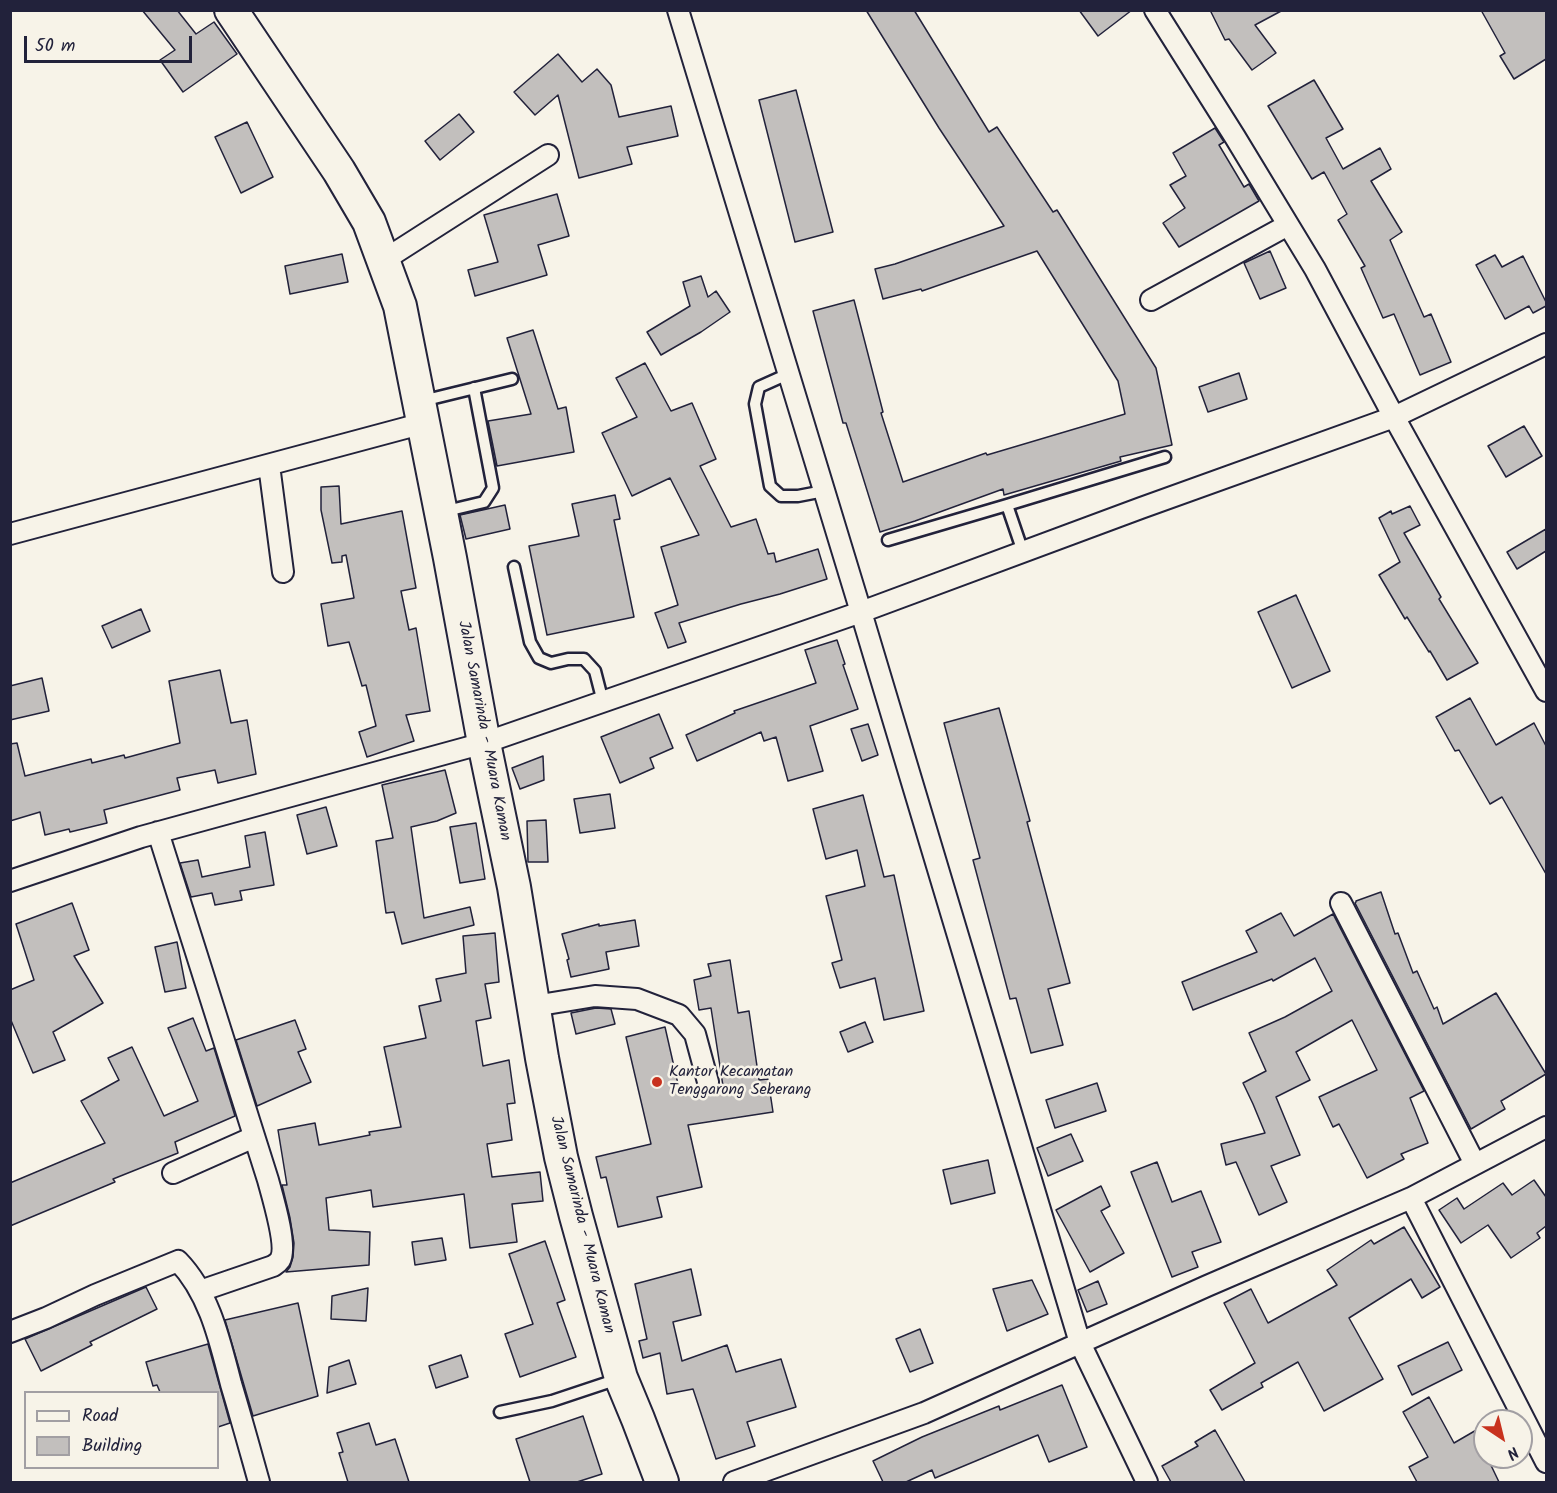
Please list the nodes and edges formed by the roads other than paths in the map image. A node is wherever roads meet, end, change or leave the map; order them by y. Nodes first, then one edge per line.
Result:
1 (231, 10) edge
2 (678, 10) edge
3 (1155, 10) edge
4 (548, 155) dead end
5 (1288, 225) junction
6 (384, 260) junction
7 (1150, 300) dead end
8 (1546, 344) edge
9 (788, 374) junction
10 (512, 379) dead end
11 (474, 388) junction
12 (421, 412) junction
13 (1394, 417) junction
14 (1165, 457) dead end
15 (269, 465) junction
16 (824, 491) junction
17 (1007, 505) junction
18 (441, 512) junction
19 (10, 534) edge
20 (888, 540) dead end
21 (1023, 552) junction
22 (514, 567) dead end
23 (283, 572) dead end
24 (861, 612) junction
25 (1546, 691) edge
26 (603, 702) junction
27 (484, 743) junction
28 (158, 832) junction
29 (10, 882) edge
30 (1341, 903) dead end
31 (534, 1006) junction
32 (708, 1082) dead end
33 (1546, 1127) edge
34 (254, 1137) junction
35 (1475, 1164) junction
36 (173, 1173) dead end
37 (1411, 1198) junction
38 (200, 1291) junction
39 (10, 1332) edge
40 (1080, 1342) junction
41 (621, 1378) junction
42 (500, 1412) dead end
43 (1546, 1462) edge
44 (259, 1482) edge
45 (662, 1482) edge
46 (734, 1482) edge
47 (1147, 1482) edge

1 - 6 main road, Jalan Samarinda - Muara Kaman
2 - 9 street
3 - 5 street
4 - 6 street
5 - 7 street
5 - 13 street
6 - 12 main road, Jalan Samarinda - Muara Kaman
8 - 13 street
9 - 16 street
9 - 16 lane
10 - 11 lane
11 - 12 lane
11 - 18 lane
12 - 15 street
12 - 18 main road, Jalan Samarinda - Muara Kaman
13 - 21 street
13 - 25 street
14 - 17 lane
15 - 19 street
15 - 23 street
16 - 24 street
17 - 20 lane
17 - 21 lane
18 - 27 main road, Jalan Samarinda - Muara Kaman
21 - 24 street
22 - 26 lane
24 - 26 street
24 - 40 street
26 - 27 street
27 - 28 street
27 - 31 main road, Jalan Samarinda - Muara Kaman
28 - 29 street
28 - 34 street
30 - 35 street
31 - 32 street
31 - 41 main road, Jalan Samarinda - Muara Kaman
33 - 35 street
34 - 36 street
34 - 38 street
35 - 37 street
37 - 40 street
37 - 43 street
38 - 39 street
38 - 44 street
40 - 46 street
40 - 47 street
41 - 42 lane
41 - 45 main road, Jalan Samarinda - Muara Kaman

